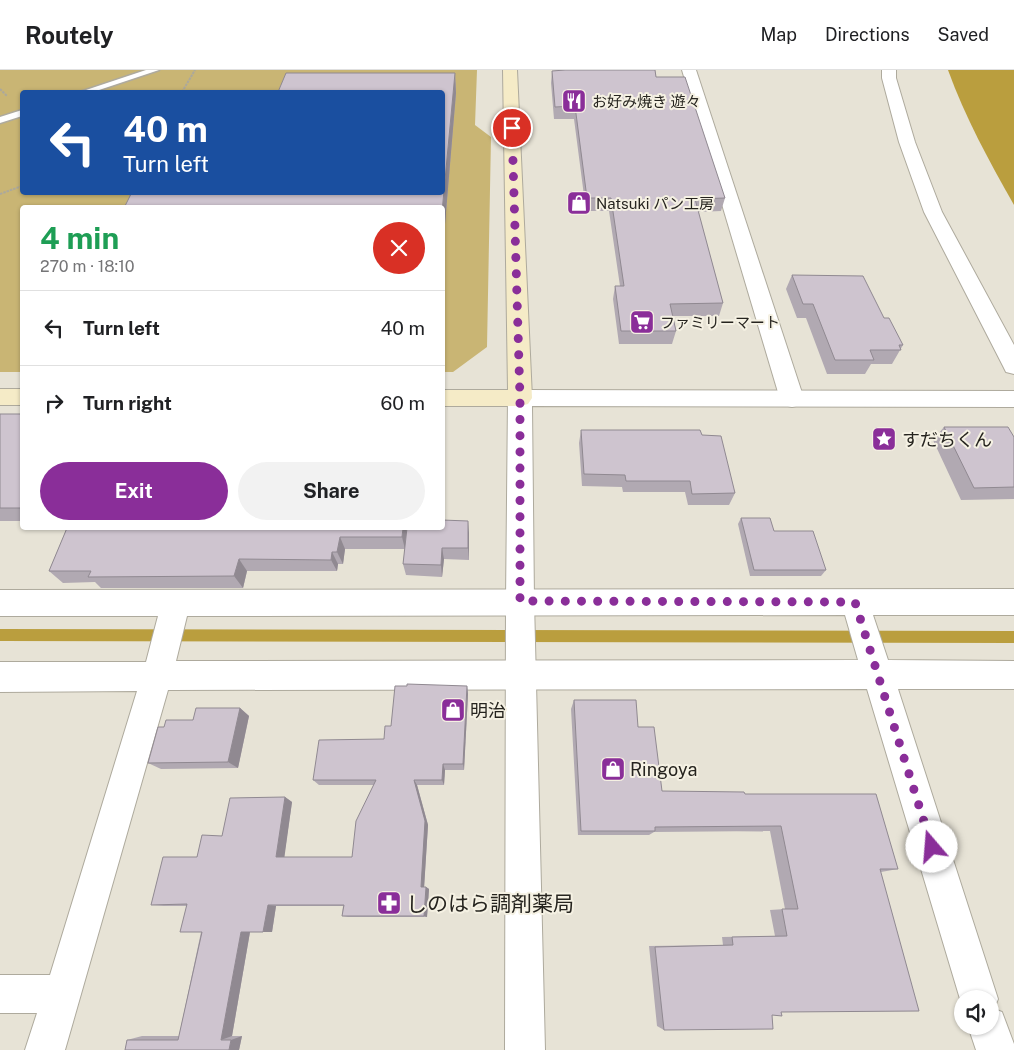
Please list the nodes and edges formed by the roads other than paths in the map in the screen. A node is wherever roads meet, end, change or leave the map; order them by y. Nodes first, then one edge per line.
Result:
1 (155, 70) edge
2 (510, 70) edge
3 (689, 70) edge
4 (889, 70) edge
5 (91, 90) edge
6 (20, 114) edge
7 (0, 120) edge
8 (1014, 366) edge
9 (0, 397) edge
10 (20, 397) edge
11 (445, 398) edge
12 (520, 398) junction
13 (1014, 398) edge
14 (792, 399) junction
15 (1014, 602) edge
16 (0, 603) edge
17 (520, 605) junction
18 (856, 607) junction
19 (174, 609) junction
20 (521, 671) junction
21 (158, 672) junction
22 (877, 673) junction
23 (1014, 675) edge
24 (0, 677) edge
25 (976, 990) edge
26 (0, 994) edge
27 (62, 994) junction
28 (991, 1035) edge
29 (46, 1050) edge
30 (525, 1050) edge
31 (996, 1050) edge

1 - 5 lane
2 - 12 main road
3 - 14 street
4 - 8 street
6 - 7 lane
9 - 10 main road
11 - 12 main road
12 - 14 street
12 - 17 street
13 - 14 street
15 - 18 street
16 - 19 street
17 - 18 street
17 - 19 street
17 - 20 street
18 - 22 street
19 - 21 street
20 - 21 street
20 - 22 street
20 - 30 street
21 - 24 street
21 - 27 street
22 - 23 street
22 - 25 street
26 - 27 street
27 - 29 street
28 - 31 street

